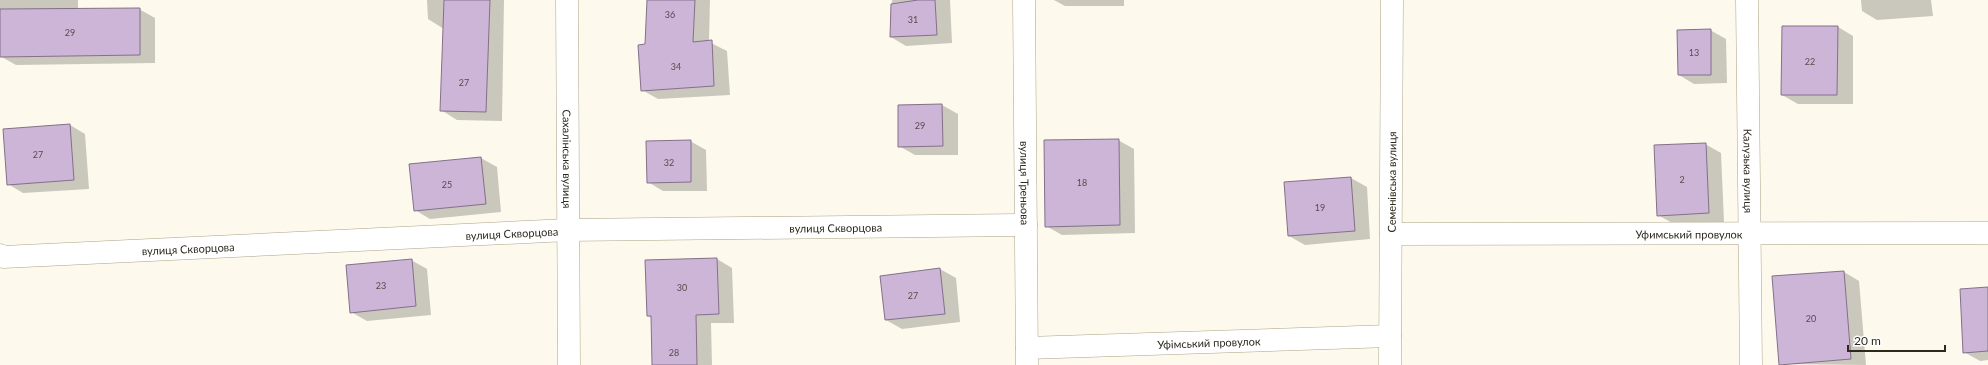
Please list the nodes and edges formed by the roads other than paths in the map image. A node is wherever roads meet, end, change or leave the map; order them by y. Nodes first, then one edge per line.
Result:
1 (567, 0) edge
2 (1024, 0) edge
3 (1392, 0) edge
4 (1747, 0) edge
5 (1026, 225) junction
6 (568, 230) junction
7 (1988, 233) edge
8 (1391, 234) junction
9 (1750, 234) junction
10 (0, 255) edge
11 (1390, 336) junction
12 (1027, 356) edge
13 (569, 365) edge
14 (1390, 365) edge
15 (1751, 365) edge

1 - 6 street, Сахалінська вулиця
2 - 5 street, вулиця Треньова
3 - 8 street, Семенівська вулиця
4 - 9 street, Калузька вулиця
5 - 6 street, вулиця Скворцова
5 - 12 street, вулиця Треньова
6 - 10 street, вулиця Скворцова
6 - 13 street, Сахалінська вулиця
7 - 9 street, Уфимський провулок
8 - 9 street, Уфимський провулок
8 - 11 street, Семенівська вулиця
9 - 15 street, Калузька вулиця
11 - 12 street, Уфімський провулок
11 - 14 street, Семенівська вулиця

